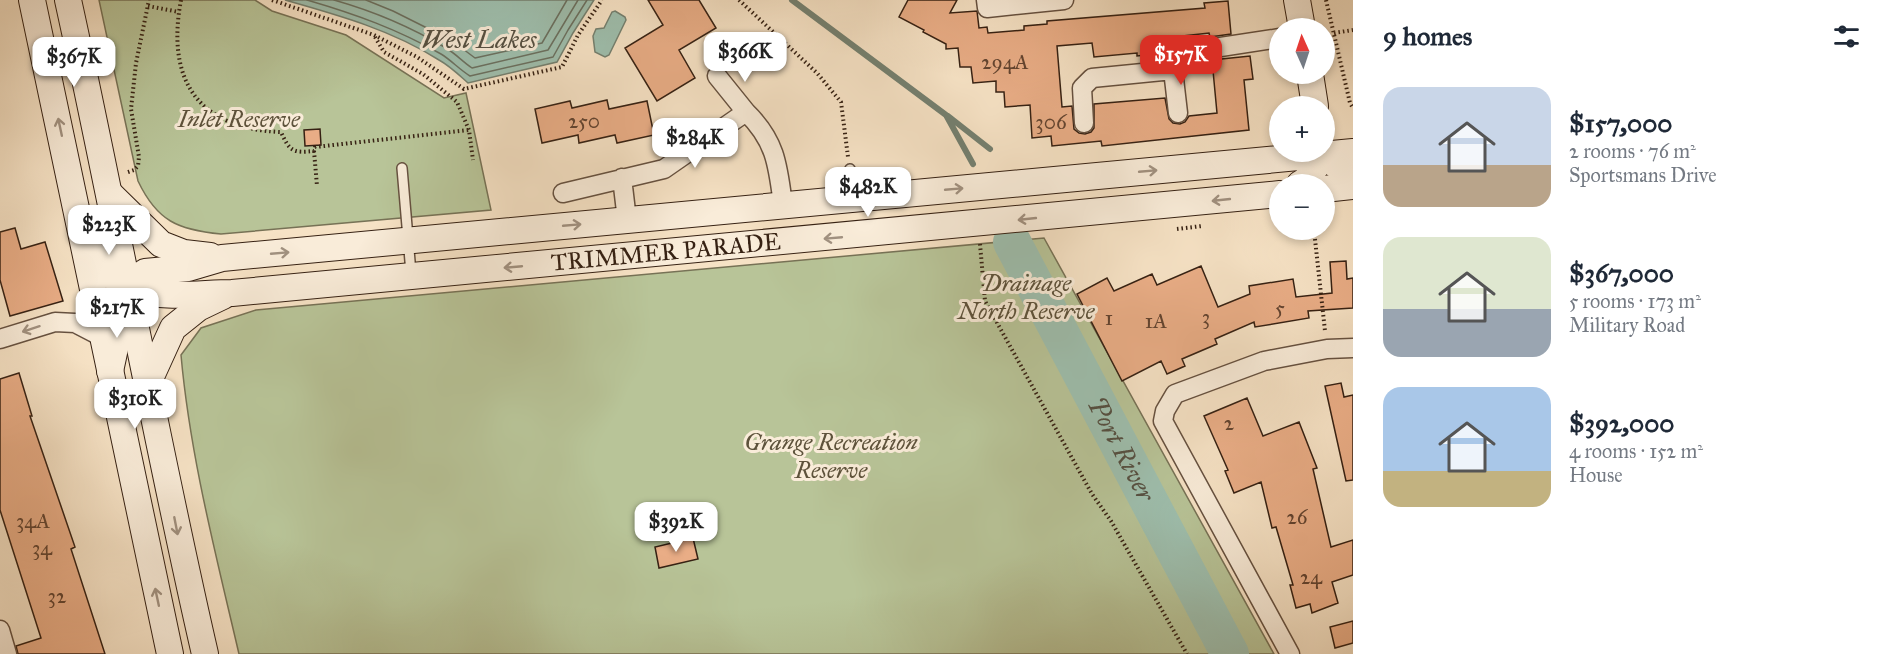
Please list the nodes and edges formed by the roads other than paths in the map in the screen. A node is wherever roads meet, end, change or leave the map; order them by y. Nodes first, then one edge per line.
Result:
1 (32, 0) edge
2 (68, 0) edge
3 (986, 0) edge
4 (1064, 0) edge
5 (1297, 0) edge
6 (1022, 2) edge
7 (1300, 18) edge
8 (1269, 40) edge
9 (1173, 70) junction
10 (717, 76) dead end
11 (746, 112) junction
12 (1178, 113) dead end
13 (1084, 123) dead end
14 (1353, 152) edge
15 (1335, 153) edge
16 (1269, 159) edge
17 (1333, 162) edge
18 (402, 168) dead end
19 (850, 169) road end
20 (1353, 176) edge
21 (622, 178) junction
22 (1353, 186) edge
23 (1335, 188) edge
24 (563, 193) dead end
25 (110, 194) junction
26 (1269, 195) edge
27 (852, 198) junction
28 (783, 205) junction
29 (627, 220) junction
30 (409, 241) junction
31 (84, 242) junction
32 (222, 258) junction
33 (412, 277) junction
34 (128, 286) junction
35 (232, 293) junction
36 (102, 337) junction
37 (0, 339) edge
38 (1353, 348) edge
39 (110, 371) junction
40 (148, 383) junction
41 (0, 630) edge
42 (8, 654) edge
43 (170, 654) edge
44 (205, 654) edge
45 (1290, 654) edge

31 -> 1 main road
2 - 25 main road
3 - 6 street
4 - 6 street
5 - 7 main road
8 - 9 street
9 - 12 street
9 - 13 street
10 - 11 street, TRIMMER PARADE
11 - 21 street
11 - 28 street, TRIMMER PARADE
14 - 15 main road, TRIMMER PARADE
27 -> 16 main road, TRIMMER PARADE
17 - 20 main road
18 - 30 lane
19 - 27 lane
21 - 24 street
21 - 29 street, TRIMMER PARADE
22 - 23 main road
25 - 32 main road, TRIMMER PARADE
25 - 34 main road
26 -> 33 main road, TRIMMER PARADE
27 - 28 main road, TRIMMER PARADE
28 - 29 main road, TRIMMER PARADE
30 -> 29 main road, TRIMMER PARADE
32 -> 30 main road, TRIMMER PARADE
30 - 33 lane
31 - 34 main road, TRIMMER PARADE
31 - 36 main road
32 - 34 main road, TRIMMER PARADE
33 - 35 main road, TRIMMER PARADE
34 - 35 main road, TRIMMER PARADE
34 - 39 main road
34 - 40 main road
35 - 40 main road, TRIMMER PARADE
36 -> 37 street
36 - 39 main road
38 - 45 street
43 -> 39 main road
40 -> 44 main road
41 - 42 street

